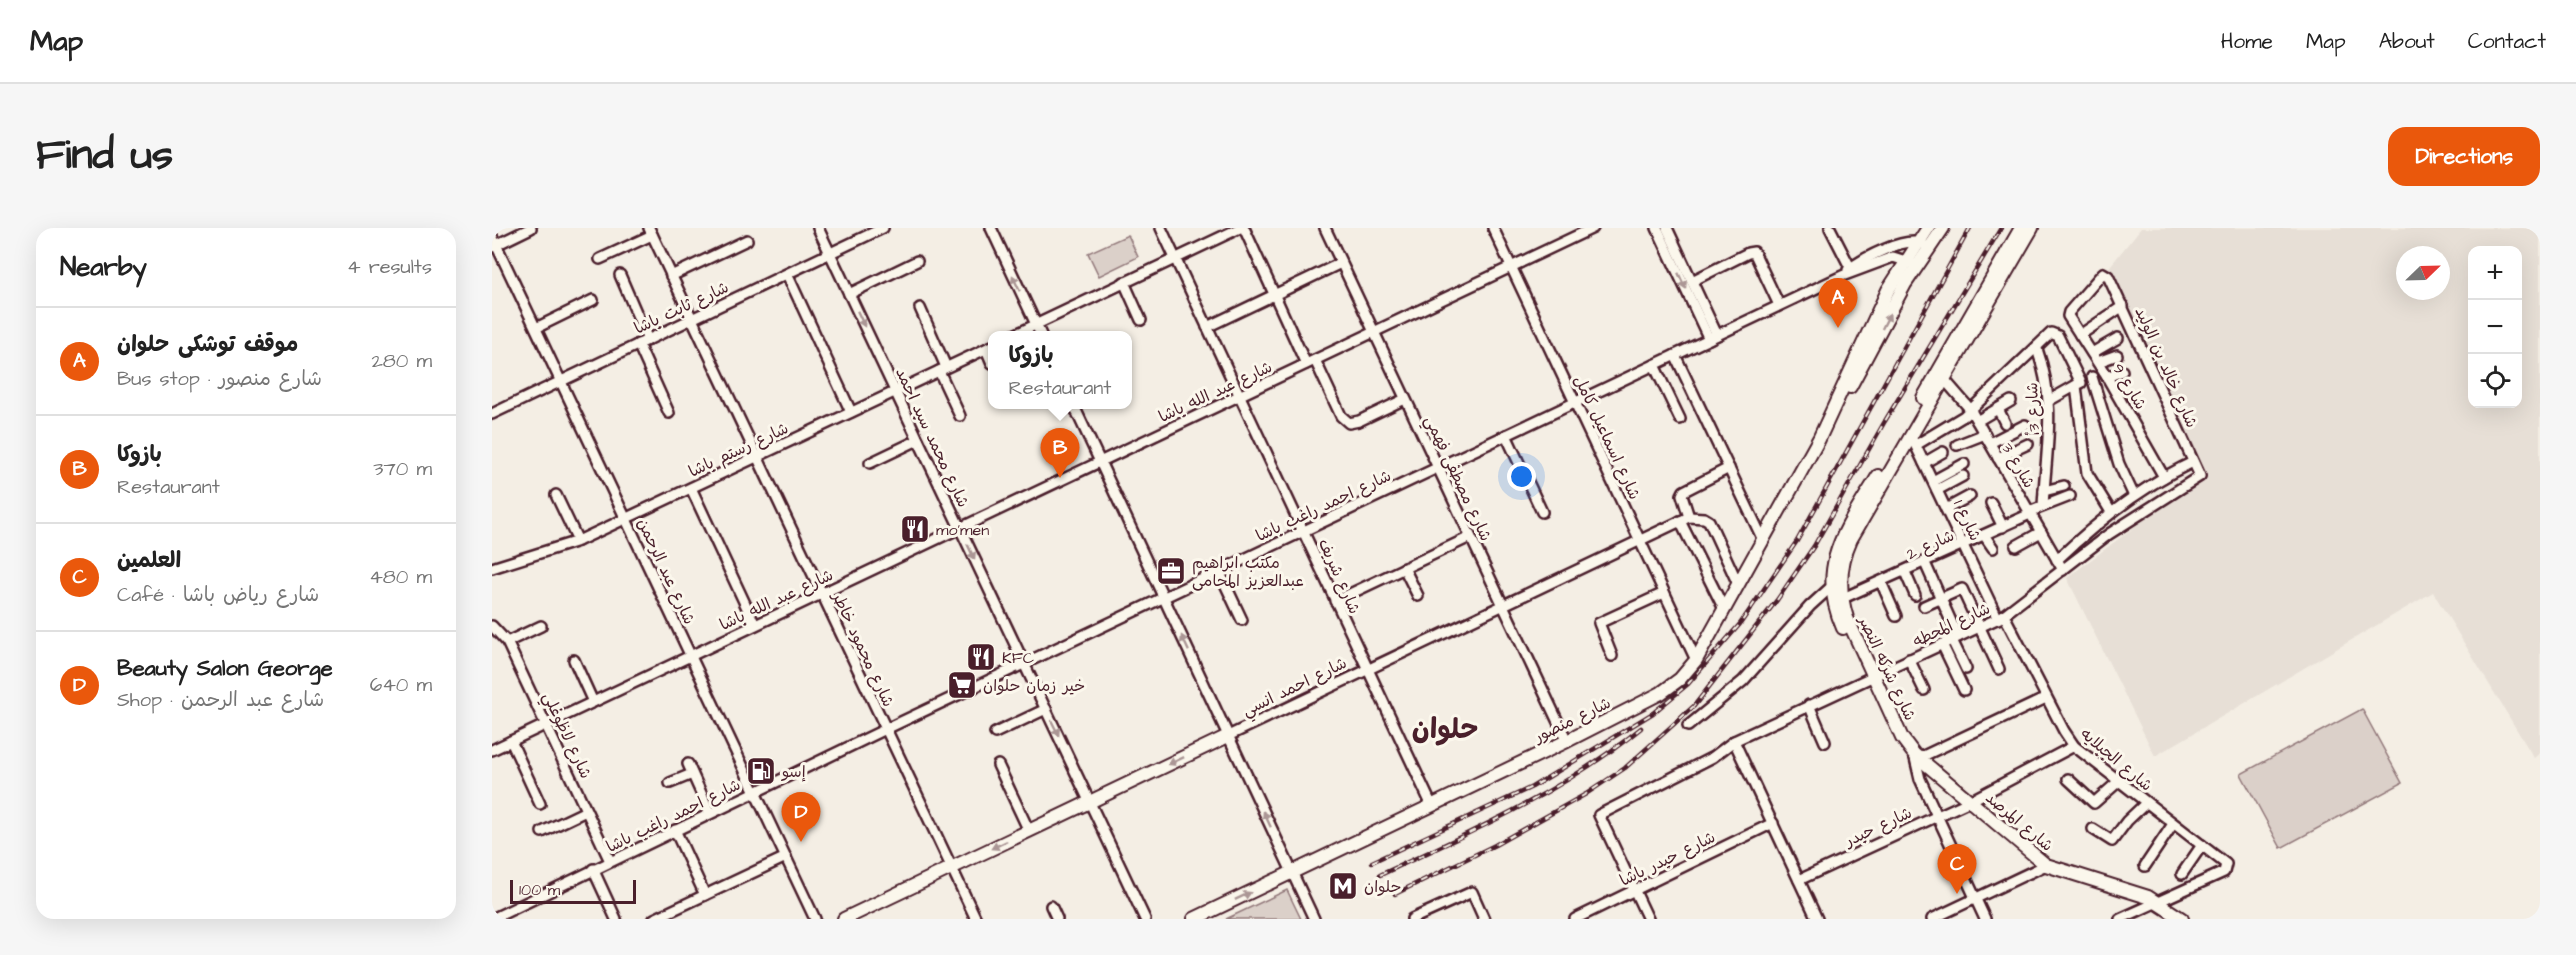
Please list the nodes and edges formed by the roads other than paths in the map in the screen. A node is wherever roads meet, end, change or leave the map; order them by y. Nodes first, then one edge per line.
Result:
1 (531, 228) edge
2 (818, 228) edge
3 (884, 228) edge
4 (990, 228) edge
5 (1161, 228) edge
6 (1242, 228) edge
7 (1325, 228) edge
8 (1493, 228) edge
9 (1593, 228) edge
10 (1657, 228) edge
11 (1667, 228) edge
12 (1830, 228) edge
13 (1928, 228) edge
14 (1943, 228) edge
15 (2021, 228) edge
16 (2032, 228) edge
17 (650, 231) edge
18 (1576, 232) edge
19 (747, 240) dead end
20 (493, 242) edge
21 (1918, 242) junction
22 (1930, 248) junction
23 (830, 254) junction
24 (1175, 258) junction
25 (600, 259) dead end
26 (917, 261) dead end
27 (1341, 263) junction
28 (1912, 263) junction
29 (1512, 266) junction
30 (1851, 271) junction
31 (787, 274) junction
32 (620, 275) dead end
33 (671, 276) junction
34 (1692, 281) junction
35 (1124, 282) junction
36 (849, 294) junction
37 (1275, 294) junction
38 (593, 300) dead end
39 (1779, 305) junction
40 (2123, 306) junction
41 (920, 308) dead end
42 (2069, 312) joint
43 (692, 319) junction
44 (1141, 320) dead end
45 (1036, 325) junction
46 (1207, 327) junction
47 (536, 328) junction
48 (1024, 331) edge
49 (1039, 331) edge
50 (1374, 332) junction
51 (2080, 335) junction
52 (1713, 337) junction
53 (2118, 338) dead end
54 (648, 340) junction
55 (638, 344) junction
56 (2141, 345) junction
57 (988, 347) edge
58 (2037, 348) junction
59 (2130, 350) dead end
60 (2092, 353) junction
61 (1675, 355) junction
62 (2117, 355) dead end
63 (1311, 362) junction
64 (2098, 363) junction
65 (1654, 365) junction
66 (943, 369) junction
67 (2122, 371) dead end
68 (2106, 374) junction
69 (2092, 377) junction
70 (1944, 379) junction
71 (560, 381) junction
72 (2079, 384) junction
73 (895, 392) junction
74 (1240, 395) junction
75 (1405, 399) junction
76 (2050, 400) junction
77 (2011, 401) dead end
78 (1575, 402) junction
79 (1075, 409) edge
80 (1970, 409) junction
81 (1998, 409) junction
82 (851, 412) junction
83 (669, 413) dead end
84 (492, 414) edge
85 (960, 416) dead end
86 (1680, 419) dead end
87 (1977, 421) junction
88 (2006, 423) dead end
89 (2025, 425) dead end
90 (1506, 435) junction
91 (1913, 439) junction
92 (1987, 439) junction
93 (918, 440) junction
94 (2028, 444) dead end
95 (1957, 445) dead end
96 (1943, 453) dead end
97 (758, 456) junction
98 (1998, 458) junction
99 (1100, 462) junction
100 (2193, 462) junction
101 (870, 463) dead end
102 (1924, 463) junction
103 (1964, 464) dead end
104 (1438, 468) junction
105 (1729, 468) junction
106 (1963, 476) dead end
107 (2200, 476) joint
108 (2164, 477) junction
109 (1935, 485) junction
110 (2064, 486) dead end
111 (691, 488) junction
112 (2044, 490) junction
113 (556, 495) dead end
114 (1970, 496) dead end
115 (2070, 496) dead end
116 (2134, 496) junction
117 (1991, 503) dead end
118 (2043, 506) junction
119 (1946, 509) junction
120 (1542, 512) dead end
121 (2111, 512) junction
122 (2029, 513) junction
123 (626, 519) junction
124 (1685, 519) junction
125 (2003, 527) junction
126 (960, 528) junction
127 (1303, 531) junction
128 (2041, 532) junction
129 (1984, 535) junction
130 (1470, 537) junction
131 (1763, 540) junction
132 (578, 541) junction
133 (1640, 541) junction
134 (1964, 545) junction
135 (2016, 546) dead end
136 (1993, 548) dead end
137 (2057, 560) junction
138 (1925, 563) junction
139 (492, 568) edge
140 (1404, 568) junction
141 (2063, 570) junction
142 (1219, 571) junction
143 (1905, 572) junction
144 (1881, 582) junction
145 (1738, 584) junction
146 (1831, 587) junction
147 (1665, 593) junction
148 (822, 594) junction
149 (1915, 596) dead end
150 (1418, 597) dead end
151 (1163, 598) junction
152 (1941, 598) junction
153 (1841, 599) junction
154 (1335, 601) junction
155 (1503, 606) junction
156 (1924, 606) dead end
157 (1724, 609) junction
158 (1896, 616) dead end
159 (2001, 617) junction
160 (1242, 620) dead end
161 (755, 625) junction
162 (492, 626) edge
163 (541, 626) dead end
164 (1981, 626) junction
165 (1955, 638) junction
166 (507, 642) junction
167 (1942, 644) junction
168 (690, 656) junction
169 (1612, 656) dead end
170 (1909, 659) junction
171 (574, 660) dead end
172 (1696, 660) junction
173 (1024, 663) junction
174 (1966, 669) dead end
175 (1999, 669) dead end
176 (1367, 670) junction
177 (1870, 678) junction
178 (1924, 690) dead end
179 (1964, 690) dead end
180 (2046, 698) junction
181 (593, 702) junction
182 (1809, 705) junction
183 (1046, 709) junction
184 (546, 724) junction
185 (1688, 726) dead end
186 (886, 729) junction
187 (995, 733) dead end
188 (1228, 736) junction
189 (511, 741) junction
190 (1567, 741) junction
191 (1734, 741) junction
192 (1825, 742) dead end
193 (2074, 746) junction
194 (492, 750) edge
195 (1917, 756) junction
196 (688, 764) dead end
197 (998, 765) dead end
198 (692, 774) junction
199 (2068, 779) dead end
200 (2119, 781) junction
201 (670, 783) dead end
202 (755, 792) junction
203 (1970, 801) junction
204 (1090, 802) junction
205 (2146, 803) junction
206 (540, 804) dead end
207 (1432, 806) junction
208 (586, 811) junction
209 (710, 813) junction
210 (1936, 816) junction
211 (1773, 823) junction
212 (2173, 824) junction
213 (2092, 829) dead end
214 (675, 830) junction
215 (1029, 831) junction
216 (542, 832) dead end
217 (2202, 845) junction
218 (786, 857) junction
219 (610, 861) junction
220 (2046, 865) junction
221 (2145, 866) dead end
222 (952, 868) junction
223 (593, 869) junction
224 (1292, 872) junction
225 (2182, 874) dead end
226 (1799, 880) junction
227 (1635, 891) junction
228 (705, 895) junction
229 (1975, 899) junction
230 (2157, 901) junction
231 (1051, 906) dead end
232 (492, 919) edge
233 (616, 919) edge
234 (654, 919) edge
235 (815, 919) edge
236 (844, 919) edge
237 (976, 919) edge
238 (1057, 919) edge
239 (1145, 919) edge
240 (1194, 919) edge
241 (1314, 919) edge
242 (1412, 919) edge
243 (1485, 919) edge
244 (1575, 919) edge
245 (1648, 919) edge
246 (1817, 919) edge
247 (1932, 919) edge
248 (1984, 919) edge
249 (2120, 919) edge
250 (2182, 919) edge

1 - 20 street
2 - 23 street, شارع محمد سيد احمد
3 - 23 street, شارع ثابت باشا
45 -> 4 street
5 - 24 street, شارع شريف
6 - 24 street
6 - 37 street
7 - 27 street, شارع مصطفى فهمي
8 - 29 street, شارع اسماعيل كامل
9 - 18 street, شارع عبد الله باشا
10 -> 52 street
11 - 34 street
12 - 30 street
13 - 21 street, شارع منصور
14 - 22 street, شارع منصور
15 - 146 street, شارع شركه النصر
16 - 70 street, شارع شركه النصر
17 - 25 street
17 - 33 street, شارع محمود خاطر
18 - 29 street, شارع عبد الله باشا
19 - 33 street
20 - 47 street, شارع عبد الرحمن
21 - 22 street
21 - 28 street, شارع منصور
21 - 30 street, شارع احمد راغب باشا
22 - 28 street, شارع منصور
23 - 31 street, شارع ثابت باشا
23 - 36 street, شارع محمد سيد احمد
24 - 35 street
24 - 46 street, شارع شريف
26 - 36 street
27 - 37 street
27 - 50 street, شارع مصطفى فهمي
28 - 30 street, شارع احمد راغب باشا
28 - 131 street, شارع منصور
29 - 50 street, شارع عبد الله باشا
29 - 78 street, شارع اسماعيل كامل
30 - 39 street, شارع احمد راغب باشا
31 - 43 street, شارع ثابت باشا
31 - 82 street
32 - 54 street
33 - 43 street, شارع محمود خاطر
34 - 39 street
34 - 52 street
35 - 44 street
35 - 45 street
36 -> 73 street, شارع محمد سيد احمد
37 - 46 street
37 - 63 street
38 - 47 street
39 - 52 street, شارع احمد راغب باشا
40 - 42 street, شارع خالد بن الوليد
40 - 51 street
40 - 56 street, شارع خالد بن الوليد
41 - 66 street
42 - 51 street, شارع 9
43 - 54 street, شارع ثابت باشا
43 - 97 street, شارع محمود خاطر
45 - 48 street
45 - 49 street
46 - 74 street, شارع شريف
47 - 71 street, شارع عبد الرحمن
50 - 63 street, شارع عبد الله باشا
50 - 75 street, شارع مصطفى فهمي
51 - 60 street, شارع 9
52 - 61 street, شارع احمد راغب باشا
53 - 60 street
54 - 55 street, شارع ثابت باشا
55 - 71 street, شارع ثابت باشا
55 - 83 street
56 - 59 street
56 - 100 street, شارع خالد بن الوليد
57 - 66 street, شارع رستم باشا
58 - 72 street
58 - 76 street, شارع 3أ
58 - 80 street
60 - 64 street, شارع 9
61 - 65 street, شارع احمد راغب باشا
61 - 105 street
62 - 64 street
63 - 74 street, شارع عبد الله باشا
63 - 75 street
64 - 68 street, شارع 9
65 - 78 street, شارع احمد راغب باشا
65 - 86 street
66 - 73 street, شارع رستم باشا
66 - 85 street
67 - 68 street
68 - 69 street
68 - 108 street, شارع 9
69 - 72 street
69 - 116 street
70 - 80 street, شارع 3
70 - 91 street, شارع شركه النصر
71 - 84 street, شارع ثابت باشا
71 - 123 street, شارع عبد الرحمن
72 - 76 street
72 - 121 street
73 - 82 street, شارع رستم باشا
73 - 93 street, شارع محمد سيد احمد
74 - 99 street, شارع عبد الله باشا
74 - 127 street, شارع شريف
75 - 104 street, شارع مصطفى فهمي
76 - 112 street, شارع 3أ
77 - 81 street
78 - 90 street, شارع احمد راغب باشا
78 - 133 street, شارع اسماعيل كامل
79 - 99 street
80 - 87 street, شارع 3
80 - 91 street
81 - 87 street
81 - 88 street
82 - 97 street, شارع رستم باشا
87 - 92 street, شارع 3
89 - 92 street
90 - 104 street, شارع احمد راغب باشا
90 - 120 street
91 - 102 street, شارع 1
91 - 153 street, شارع شركه النصر
92 - 95 street
92 - 98 street, شارع 3
93 - 101 street
93 - 126 street, شارع محمد سيد احمد
94 - 98 street
96 - 102 street
97 - 111 street, شارع رستم باشا
97 - 148 street, شارع محمود خاطر
98 - 122 street, شارع 3
99 - 126 street, شارع عبد الله باشا
99 - 151 street
100 - 107 street, شارع خالد بن الوليد
100 - 108 street
102 - 109 street, شارع 1
103 - 109 street
104 - 127 street, شارع احمد راغب باشا
104 - 130 street, شارع مصطفى فهمي
105 - 124 street
105 - 131 street
106 - 109 street
107 - 141 street, شارع المحطه
108 - 116 street
109 - 119 street, شارع 1
110 - 112 street
111 - 123 street, شارع رستم باشا
111 - 161 street
112 - 118 street, شارع 3أ
113 - 132 street
114 - 119 street
115 - 118 street, شارع 2
116 - 121 street
117 - 125 street
118 - 122 street, شارع 2
119 - 134 street, شارع 1
121 - 137 street
122 - 125 street, شارع 2
122 - 128 street, شارع 3
123 - 132 street, شارع رستم باشا
123 - 168 street, شارع عبد الرحمن
124 - 133 street, شارع احمد انسي
124 - 145 street
124 - 157 street
125 - 129 street, شارع 2
126 - 148 street, شارع عبد الله باشا
126 -> 173 street, شارع محمد سيد احمد
127 - 142 street, شارع احمد راغب باشا
127 - 154 street, شارع شريف
128 - 135 street
128 - 137 street, شارع 3
129 - 134 street, شارع 2
129 - 136 street
130 - 140 street
130 - 155 street, شارع مصطفى فهمي
131 - 145 street, شارع منصور
132 - 139 street, شارع رستم باشا
133 - 147 street, شارع اسماعيل كامل
133 - 155 street, شارع احمد انسي
134 - 138 street, شارع 2
134 - 159 street, شارع 1
137 - 141 street, شارع 3
138 - 143 street, شارع 2
138 - 152 street
140 - 150 street
140 - 154 street
141 - 159 street, شارع المحطه
142 - 151 street, شارع احمد راغب باشا
142 - 160 street
143 - 144 street, شارع 2
143 - 149 street
144 - 153 street, شارع 2
144 - 158 street
145 - 157 street, شارع منصور
146 - 177 street, شارع شركه النصر
146 - 185 street
147 - 169 street
147 - 172 street, شارع اسماعيل كامل
148 - 161 street, شارع عبد الله باشا
148 - 186 street, شارع محمود خاطر
151 - 173 street, شارع احمد راغب باشا
188 -> 151 street
152 - 156 street
152 - 164 street
152 - 165 street
153 - 177 street, شارع شركه النصر
154 - 176 street, شارع شريف
155 - 176 street, شارع احمد انسي
155 - 190 street, شارع مصطفى فهمي
157 - 172 street, شارع منصور
159 - 164 street, شارع المحطه
159 - 180 street, شارع الجبلايه
161 - 168 street, شارع عبد الله باشا
162 - 166 street, شارع لاظوغلي
163 - 166 street
164 - 165 street, شارع المحطه
164 - 175 street
165 - 167 street, شارع المحطه
165 - 174 street
166 - 184 street, شارع لاظوغلي
167 - 170 street, شارع المحطه
167 - 179 street
168 - 181 street, شارع عبد الله باشا
168 - 202 street, شارع عبد الرحمن
170 - 177 street, شارع المحطه
170 - 178 street
171 - 181 street
172 - 190 street, شارع منصور
173 - 183 street, شارع محمد سيد احمد
173 - 186 street, شارع احمد راغب باشا
176 - 188 street, شارع احمد انسي
176 - 207 street, شارع شريف
177 - 182 street, شارع المحطه
177 - 195 street, شارع شركه النصر
180 - 193 street, شارع الجبلايه
180 - 195 street
181 - 184 street, شارع عبد الله باشا
182 - 191 street, شارع المحطه
182 - 192 street
183 - 187 street
183 -> 204 street, شارع محمد سيد احمد
184 - 189 street, شارع عبد الله باشا
184 - 208 street, شارع لاظوغلي
186 - 202 street, شارع احمد راغب باشا
186 - 222 street, شارع محمود خاطر
188 -> 204 street, شارع احمد انسي
224 -> 188 street
189 - 194 street, شارع عبد الله باشا
189 - 206 street
190 - 207 street, شارع منصور
191 - 211 street
191 - 227 street, شارع المحطه
193 - 200 street, شارع الجبلايه
193 - 203 street, شارع حيدر
195 - 203 street, شارع المرصد
195 - 210 street
196 - 198 street
197 - 215 street
198 - 201 street
198 - 209 street
199 - 200 street
200 - 205 street, شارع الجبلايه
202 - 209 street, شارع احمد راغب باشا
202 - 218 street, شارع عبد الرحمن
203 - 210 street, شارع حيدر
203 - 220 street, شارع المرصد
204 - 215 street, شارع احمد انسي
204 - 239 street, شارع محمد سيد احمد
205 - 212 street, شارع الجبلايه
205 - 213 street
207 - 224 street, شارع منصور
208 - 216 street
208 - 219 street, شارع لاظوغلي
209 - 214 street, شارع احمد راغب باشا
210 - 226 street, شارع حيدر
210 - 229 street
211 - 226 street
211 - 227 street, شارع حيدر باشا
212 - 217 street, شارع الجبلايه
212 - 221 street
214 - 219 street, شارع احمد راغب باشا
214 - 228 street
215 -> 222 street, شارع احمد انسي
217 - 225 street
217 - 230 street, شارع الجبلايه
218 - 228 street
218 - 235 street, شارع عبد الرحمن
219 - 223 street, شارع احمد راغب باشا
220 - 229 street
220 - 230 street, شارع المرصد
222 - 236 street, شارع احمد انسي
222 - 237 street, شارع محمود خاطر
223 - 232 street, شارع احمد راغب باشا
223 - 233 street
240 -> 224 street, شارع منصور
224 - 241 street
226 - 246 street
227 - 244 street, شارع حيدر باشا
227 - 245 street
228 - 234 street
229 - 247 street
229 - 248 street
230 - 249 street
230 - 250 street, شارع المرصد
231 - 238 street
242 - 243 street

